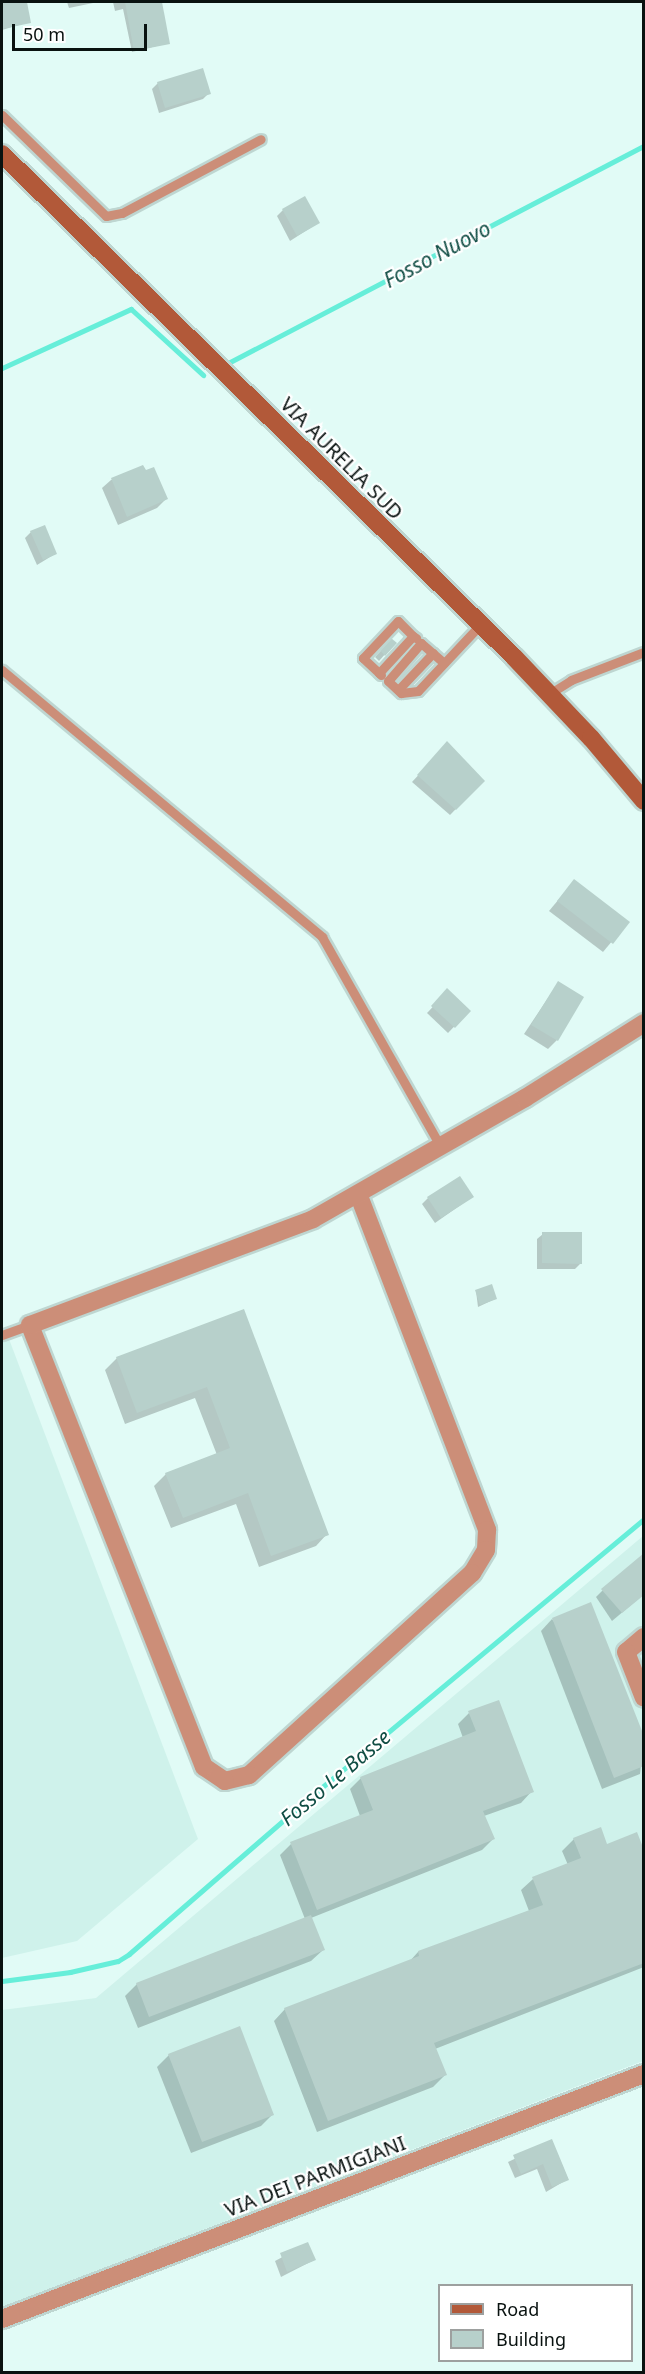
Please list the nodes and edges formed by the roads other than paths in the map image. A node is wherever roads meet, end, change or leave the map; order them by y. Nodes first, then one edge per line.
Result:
1 (2, 115) edge
2 (261, 139) dead end
3 (2, 154) edge
4 (480, 625) junction
5 (413, 636) junction
6 (421, 642) junction
7 (644, 652) edge
8 (433, 653) junction
9 (444, 663) junction
10 (2, 670) edge
11 (379, 673) junction
12 (388, 681) junction
13 (398, 690) junction
14 (549, 694) junction
15 (644, 801) edge
16 (644, 1023) edge
17 (441, 1147) junction
18 (359, 1196) junction
19 (30, 1324) junction
20 (2, 1335) edge
21 (644, 1638) edge
22 (644, 1698) edge
23 (644, 2074) edge
24 (2, 2319) edge

1 - 2 lane
3 - 4 main road, VIA AURELIA SUD
4 - 9 lane
4 - 14 main road, VIA AURELIA SUD
5 - 6 lane
5 - 11 lane
5 - 11 lane
6 - 8 lane
6 - 12 lane
7 - 14 lane
8 - 9 lane
8 - 13 lane
9 - 13 lane
10 - 17 lane
11 - 12 lane
12 - 13 lane
14 - 15 main road, VIA AURELIA SUD
16 - 17 street
17 - 18 street
18 - 19 street
18 - 19 street
19 - 20 lane
21 - 22 street
23 - 24 street, VIA DEI PARMIGIANI

